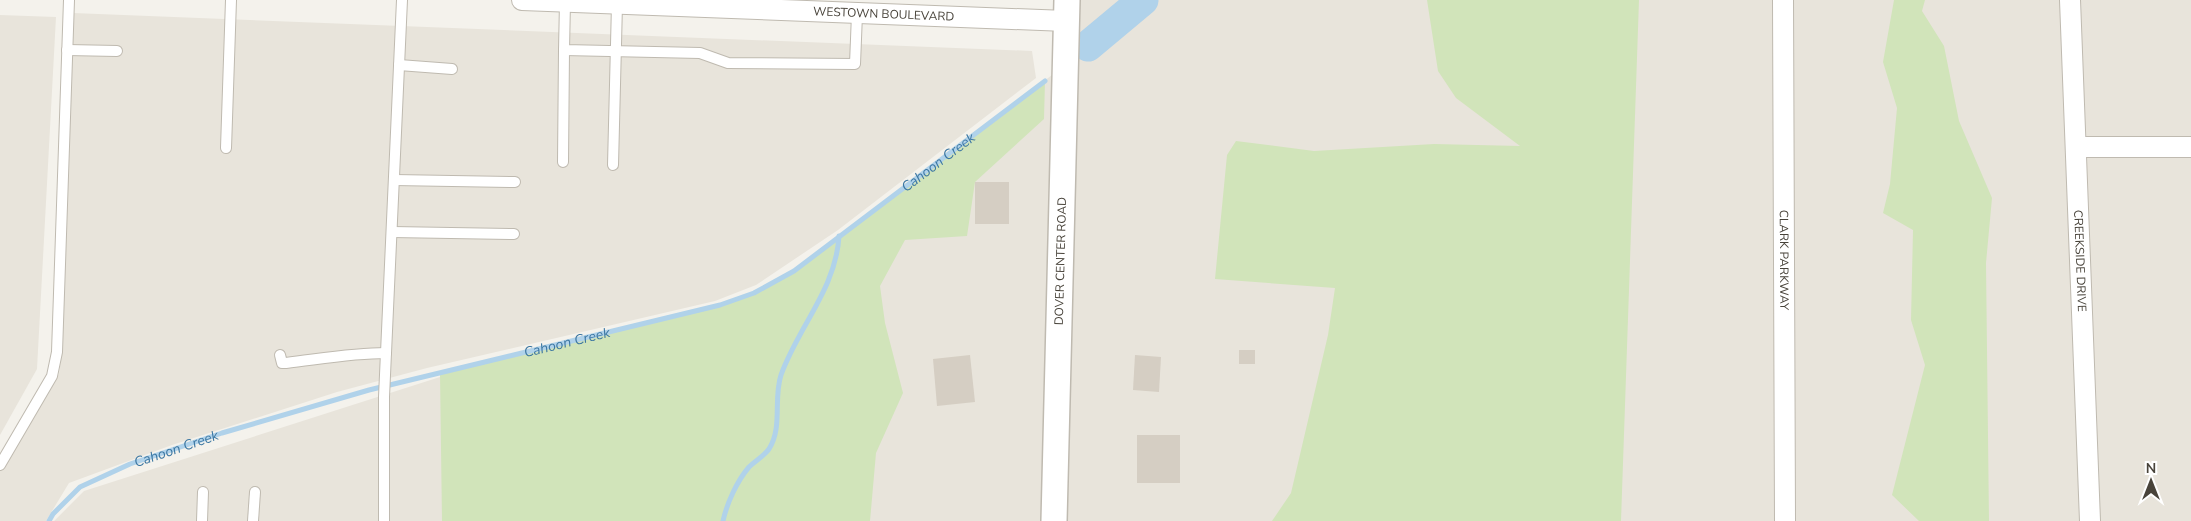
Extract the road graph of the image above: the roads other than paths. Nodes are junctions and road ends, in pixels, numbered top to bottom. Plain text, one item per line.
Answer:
1 (68, 0) edge
2 (231, 0) edge
3 (402, 0) edge
4 (522, 0) edge
5 (1783, 0) edge
6 (2070, 0) edge
7 (565, 2) junction
8 (617, 4) junction
9 (1066, 11) edge
10 (857, 14) junction
11 (67, 50) junction
12 (564, 50) junction
13 (117, 51) dead end
14 (615, 51) junction
15 (399, 65) junction
16 (452, 69) dead end
17 (2076, 147) junction
18 (2191, 147) edge
19 (226, 148) dead end
20 (562, 162) dead end
21 (614, 164) dead end
22 (394, 180) junction
23 (515, 182) dead end
24 (392, 232) junction
25 (514, 234) dead end
26 (386, 352) junction
27 (280, 355) dead end
28 (0, 465) edge
29 (203, 492) dead end
30 (255, 492) dead end
31 (202, 521) edge
32 (253, 521) edge
33 (384, 521) edge
34 (1054, 521) edge
35 (1785, 521) edge
36 (2090, 521) edge

1 - 11 lane
2 - 19 lane
3 - 15 lane
4 - 7 street, WESTOWN BOULEVARD
5 - 35 street, CLARK PARKWAY
6 - 17 street, CREEKSIDE DRIVE
7 - 8 street, WESTOWN BOULEVARD
7 - 12 lane
8 - 10 street, WESTOWN BOULEVARD
8 - 14 lane
9 - 10 street, WESTOWN BOULEVARD
9 - 34 street, DOVER CENTER ROAD
10 - 14 lane
11 - 13 lane
11 - 28 lane
12 - 14 lane
12 - 20 lane
14 - 21 lane
15 - 16 lane
15 - 22 lane
17 - 18 street
17 - 36 street, CREEKSIDE DRIVE
22 - 23 lane
22 - 24 lane
24 - 25 lane
24 - 26 lane
26 - 27 lane
26 - 33 lane
29 - 31 lane
30 - 32 lane

